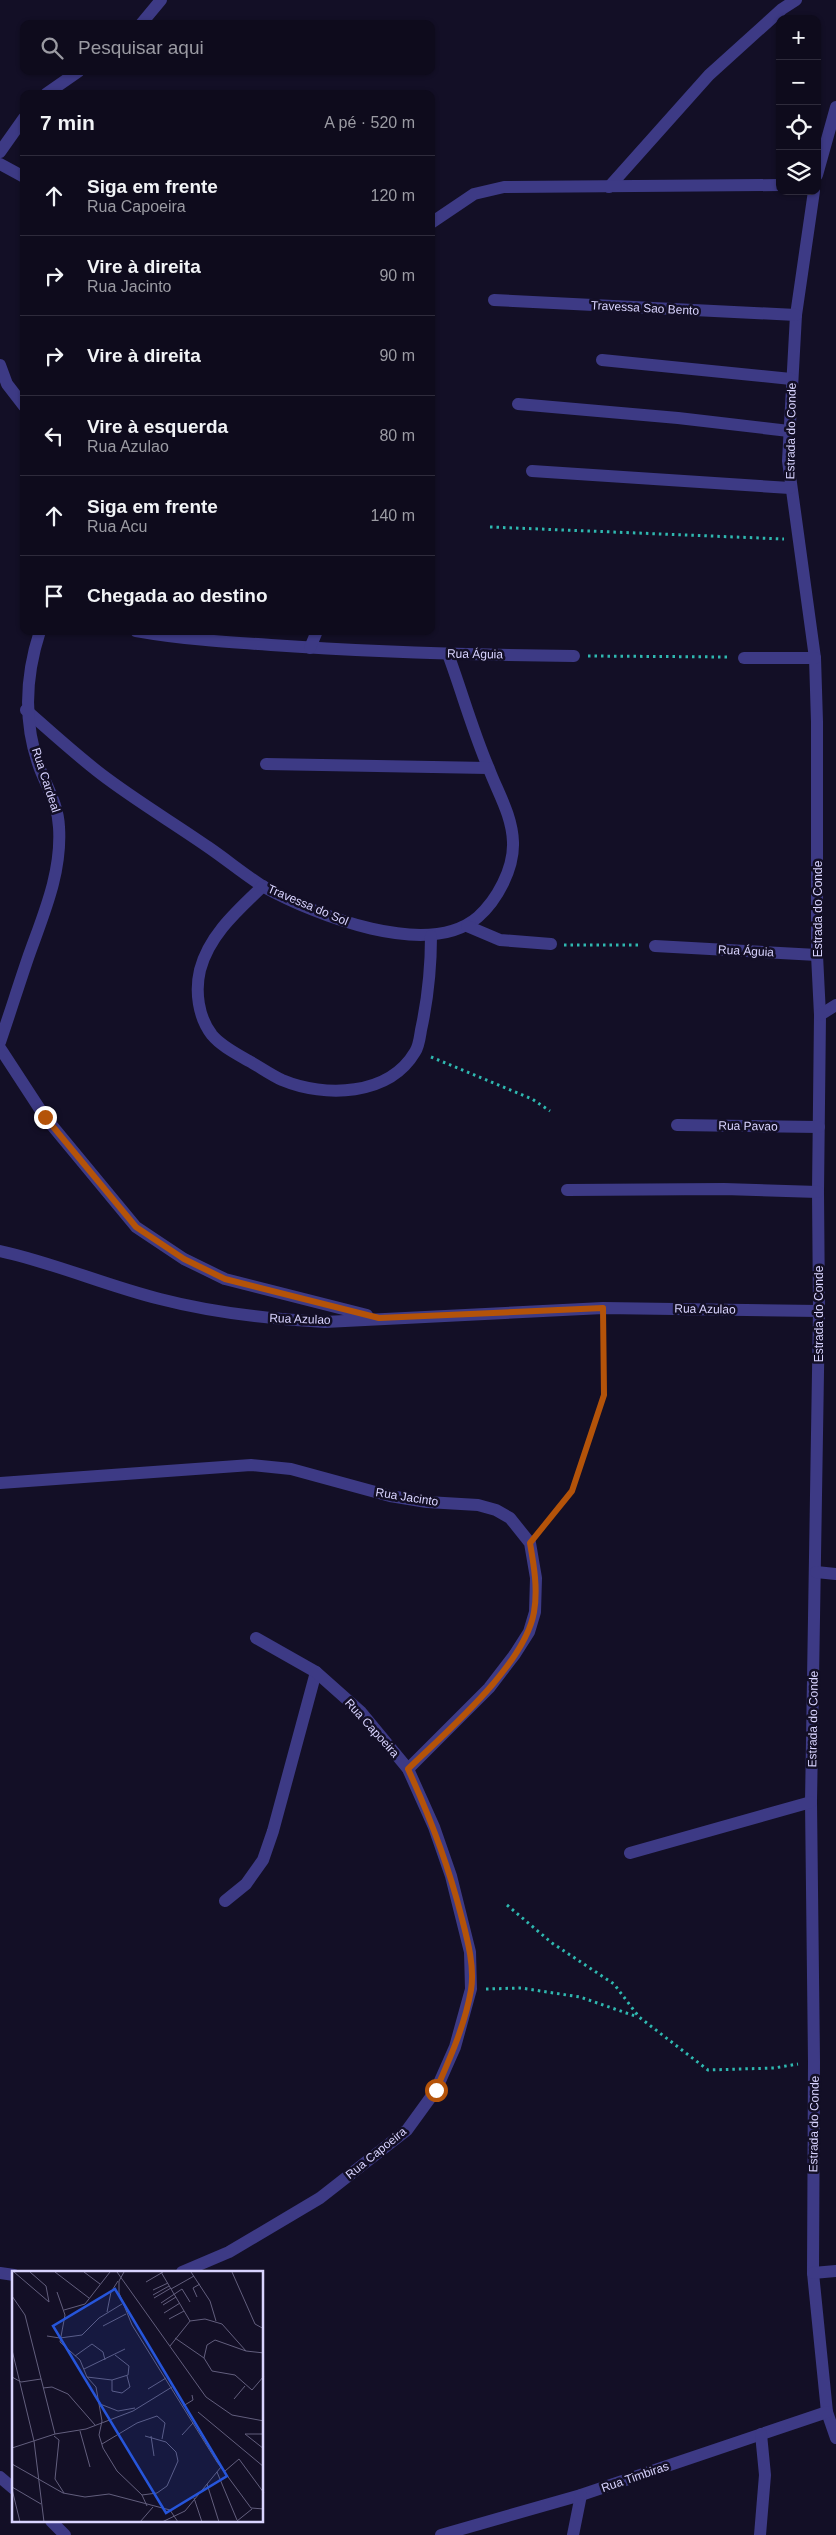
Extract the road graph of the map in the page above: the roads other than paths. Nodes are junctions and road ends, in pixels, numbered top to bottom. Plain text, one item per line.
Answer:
1 (161, 0) edge
2 (796, 0) edge
3 (144, 20) edge
4 (73, 75) edge
5 (52, 90) edge
6 (836, 107) edge
7 (20, 124) edge
8 (0, 152) edge
9 (821, 161) edge
10 (0, 164) edge
11 (20, 175) edge
12 (776, 185) edge
13 (609, 187) junction
14 (813, 195) edge
15 (435, 220) edge
16 (494, 300) dead end
17 (796, 315) junction
18 (602, 360) dead end
19 (0, 365) edge
20 (791, 379) junction
21 (20, 400) edge
22 (518, 404) dead end
23 (789, 431) junction
24 (532, 471) dead end
25 (790, 488) junction
26 (39, 635) edge
27 (165, 635) edge
28 (315, 635) edge
29 (310, 648) junction
30 (448, 654) junction
31 (574, 656) road end
32 (744, 658) road end
33 (814, 658) junction
34 (26, 710) junction
35 (266, 764) dead end
36 (488, 768) junction
37 (263, 886) junction
38 (467, 926) junction
39 (431, 936) junction
40 (551, 944) road end
41 (656, 946) road end
42 (817, 954) junction
43 (836, 1005) edge
44 (820, 1015) junction
45 (0, 1042) edge
46 (0, 1048) edge
47 (677, 1125) dead end
48 (819, 1127) junction
49 (567, 1190) dead end
50 (818, 1192) junction
51 (0, 1251) edge
52 (819, 1311) junction
53 (379, 1318) junction
54 (0, 1483) edge
55 (816, 1572) junction
56 (836, 1574) edge
57 (256, 1638) dead end
58 (316, 1672) junction
59 (408, 1769) junction
60 (811, 1802) junction
61 (630, 1853) dead end
62 (225, 1901) dead end
63 (184, 2271) edge
64 (836, 2271) edge
65 (813, 2273) junction
66 (827, 2412) junction
67 (760, 2434) junction
68 (836, 2438) edge
69 (0, 2477) edge
70 (12, 2487) edge
71 (581, 2495) junction
72 (52, 2522) edge
73 (64, 2535) edge
74 (440, 2535) edge
75 (573, 2535) edge
76 (760, 2535) edge

1 - 3 street
2 - 13 street
4 - 5 street
6 - 9 street
7 - 8 street
10 - 11 street
12 - 13 street
13 - 15 street
14 - 17 street, Estrada do Conde
16 - 17 street, Travessa Sao Bento
17 - 20 street, Estrada do Conde
18 - 20 street
19 - 21 street
20 - 23 street, Estrada do Conde
22 - 23 street
23 - 25 street, Estrada do Conde
24 - 25 street
25 - 33 street, Estrada do Conde
26 - 34 street, Rua Cardeal
27 - 29 street, Rua Águia
28 - 29 street
29 - 30 street, Rua Águia
30 - 31 street, Rua Águia
30 - 36 street, Travessa do Sol
32 - 33 street
33 - 42 street, Estrada do Conde
34 - 37 street, Travessa do Sol
34 - 45 street, Rua Cardeal
35 - 36 street
36 - 38 street, Travessa do Sol
37 - 39 street, Travessa do Sol
37 - 39 street
38 - 39 street, Travessa do Sol
38 - 40 street
41 - 42 street, Rua Águia
42 - 44 street, Estrada do Conde
43 - 44 street
44 - 48 street, Estrada do Conde
46 - 53 street
47 - 48 street, Rua Pavao
48 - 50 street, Estrada do Conde
49 - 50 street
50 - 52 street, Estrada do Conde
51 - 53 street, Rua Azulao
52 - 53 street, Rua Azulao
52 - 55 street, Estrada do Conde
54 - 59 street, Rua Jacinto
55 - 56 street
55 - 60 street, Estrada do Conde
57 - 58 street, Rua Capoeira
58 - 59 street, Rua Capoeira
58 - 62 street
59 - 63 street, Rua Capoeira
60 - 61 street
60 - 65 street, Estrada do Conde
64 - 65 street
65 - 66 street, Estrada do Conde
66 - 67 street, Rua Timbiras
66 - 68 street, Estrada do Conde
67 - 71 street, Rua Timbiras
67 - 76 street
69 - 70 street
71 - 74 street, Rua Timbiras
71 - 75 street
72 - 73 street

